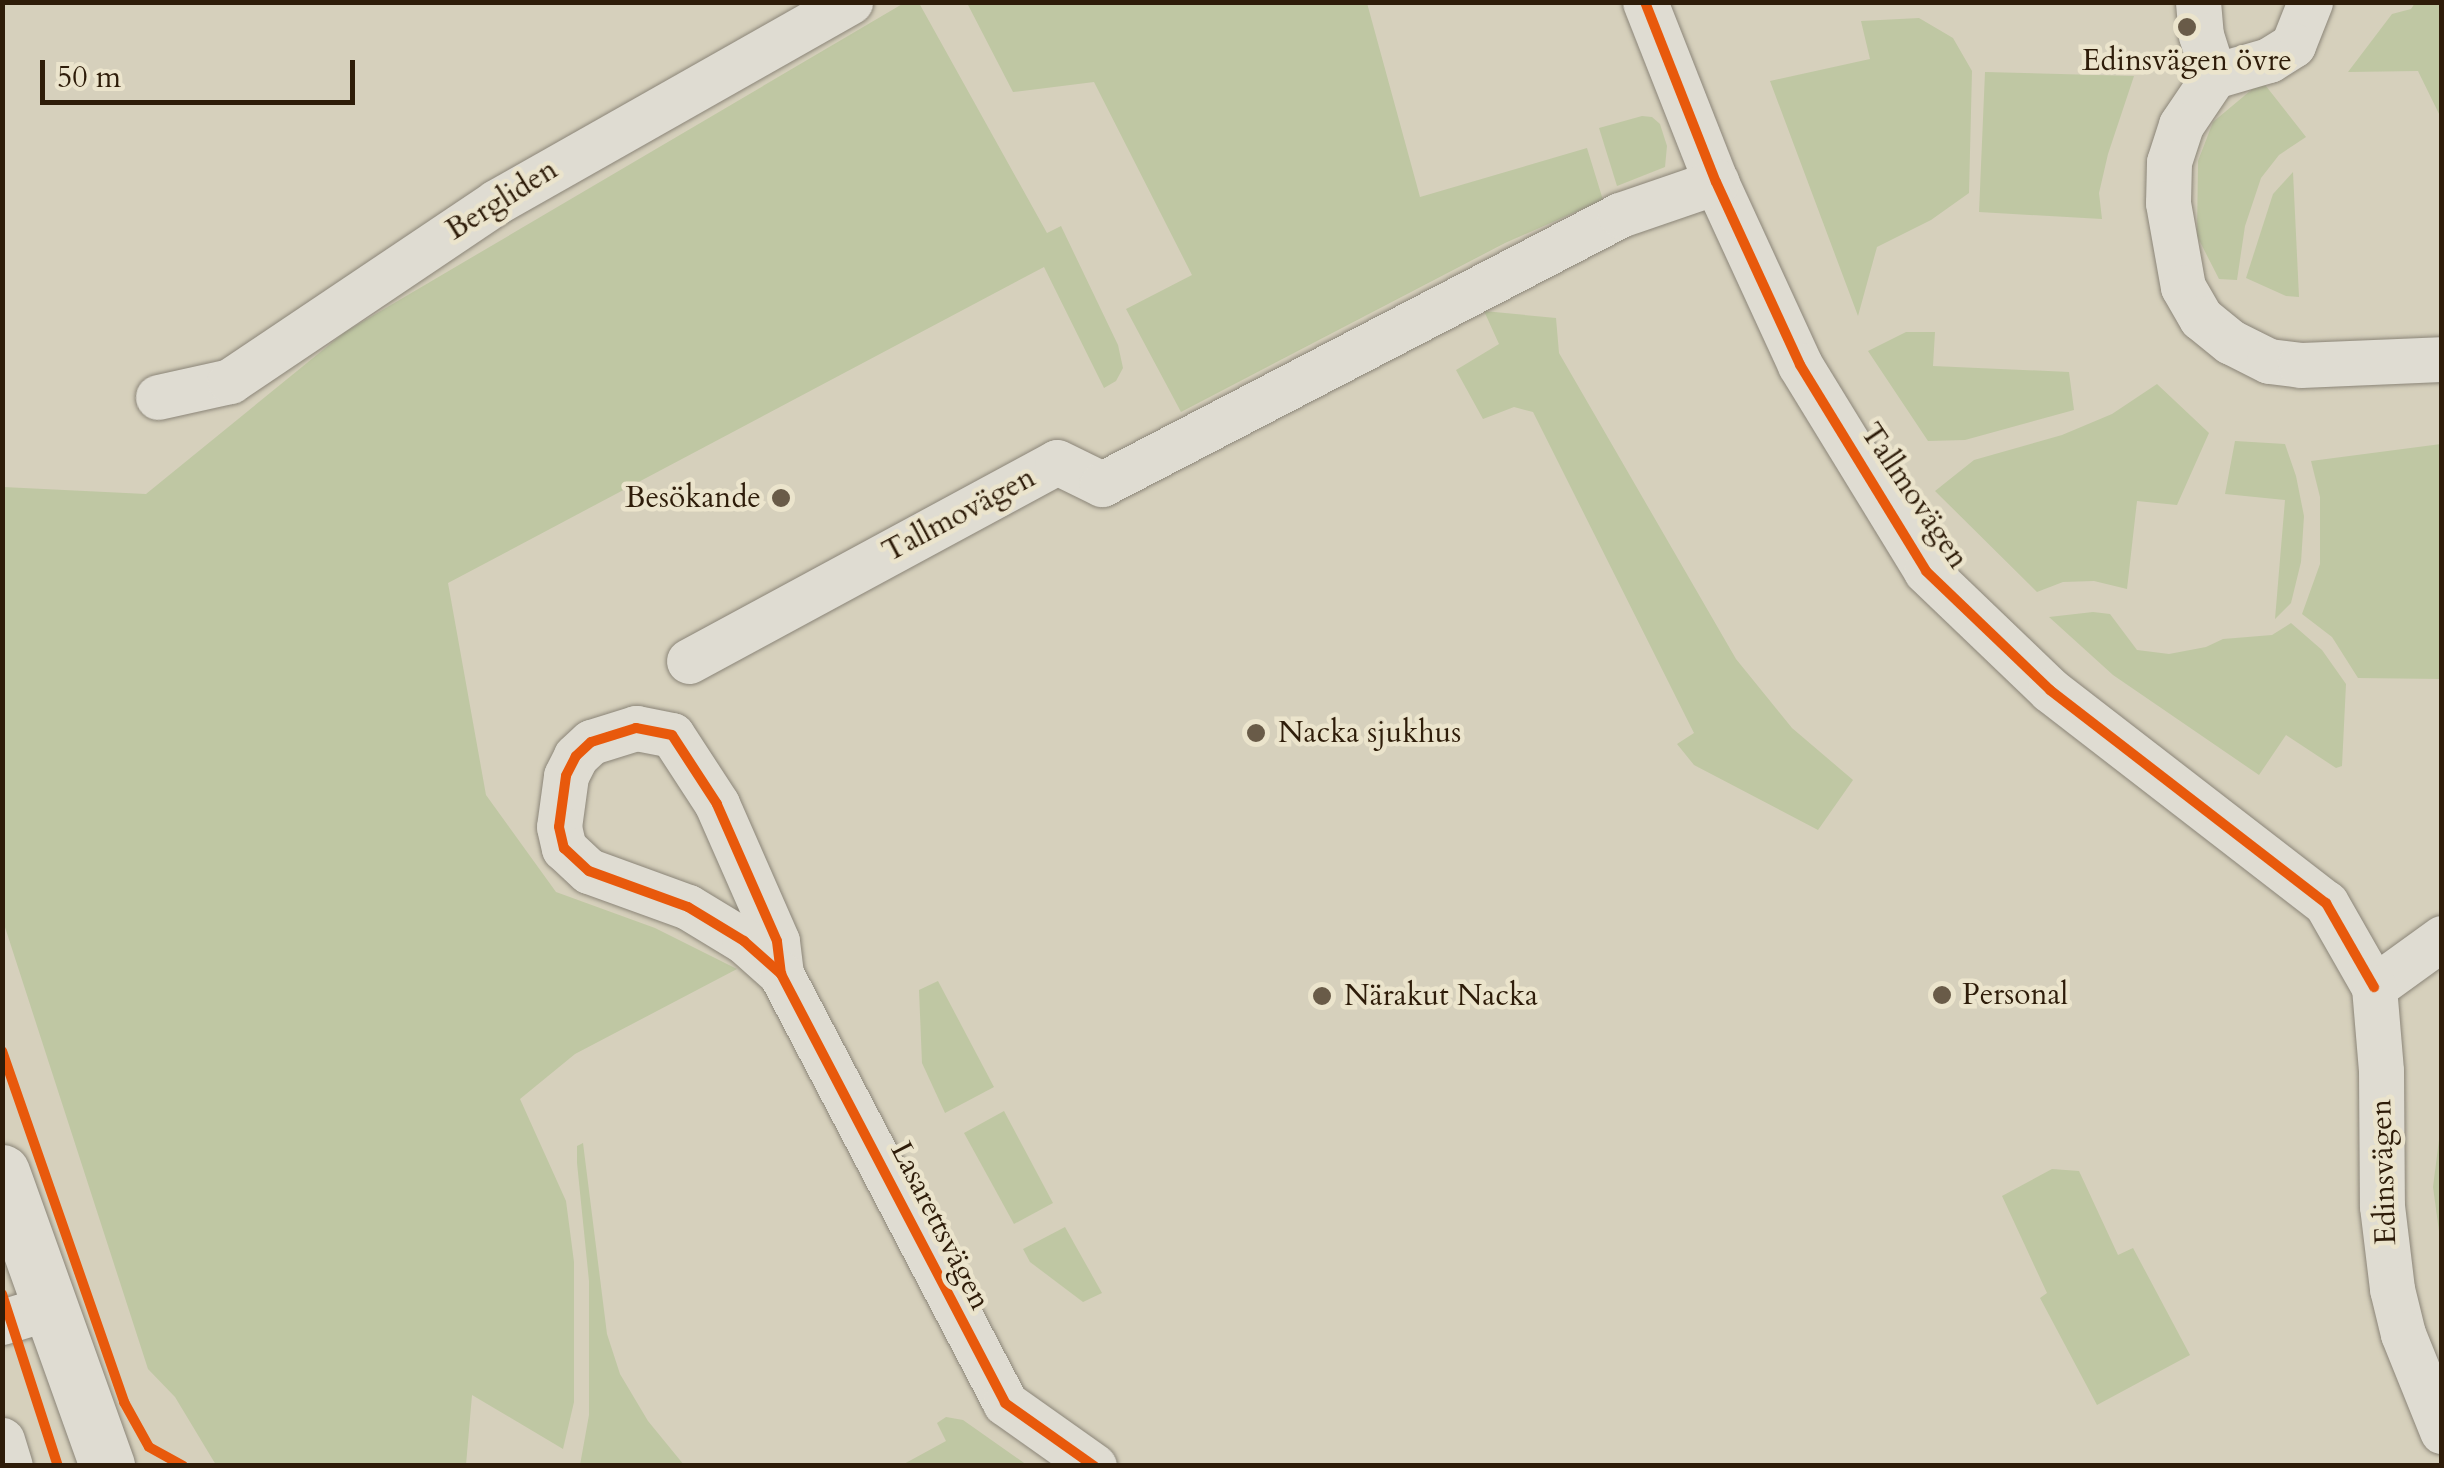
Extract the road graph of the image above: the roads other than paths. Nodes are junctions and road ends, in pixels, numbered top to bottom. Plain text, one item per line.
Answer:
1 (850, 2) edge
2 (1645, 2) edge
3 (2198, 2) edge
4 (2310, 2) edge
5 (2214, 76) junction
6 (1716, 182) junction
7 (2442, 359) edge
8 (158, 397) dead end
9 (689, 661) dead end
10 (2442, 938) edge
11 (782, 974) junction
12 (2374, 987) junction
13 (2, 1172) edge
14 (25, 1315) edge
15 (2442, 1432) edge
16 (2, 1440) edge
17 (104, 1460) edge
18 (10, 1466) edge
19 (1094, 1466) edge

1 - 8 street, Bergliden
2 - 6 street, Tallmovägen
3 - 5 street
4 - 5 street
5 - 7 street
6 - 9 street, Tallmovägen
6 - 12 street, Tallmovägen
10 - 12 street
11 - 11 street, Lasarettsvägen
11 - 19 street, Lasarettsvägen
12 - 15 street, Edinsvägen
13 - 14 main road
14 - 17 main road
16 - 18 street

